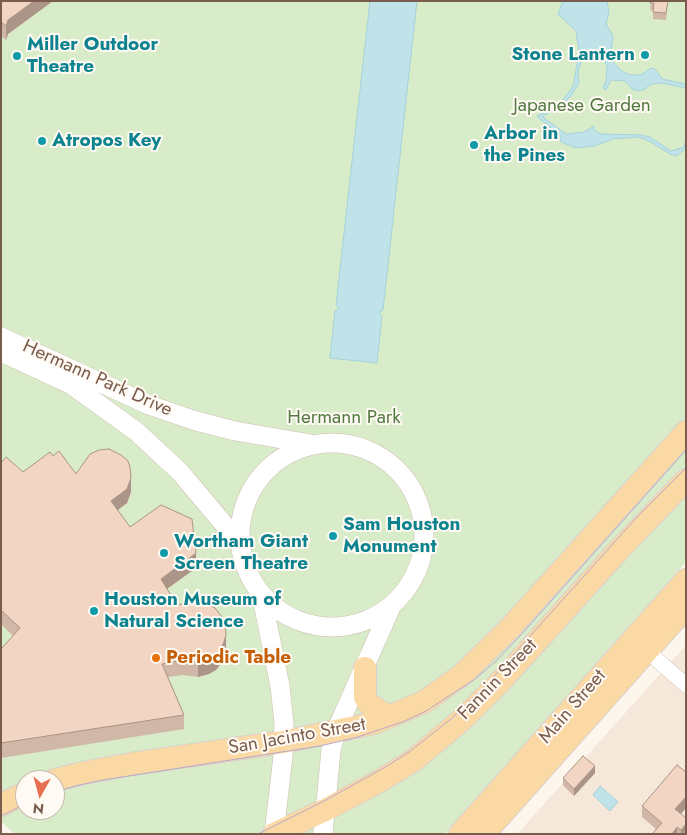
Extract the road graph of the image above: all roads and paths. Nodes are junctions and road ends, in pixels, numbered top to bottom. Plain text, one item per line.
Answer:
1 (1, 337) edge
2 (1, 352) edge
3 (686, 432) edge
4 (311, 444) junction
5 (686, 480) edge
6 (238, 541) junction
7 (686, 580) edge
8 (262, 598) junction
9 (391, 607) junction
10 (686, 607) edge
11 (510, 628) joint
12 (640, 644) junction
13 (365, 668) junction
14 (686, 685) edge
15 (392, 716) junction
16 (336, 731) junction
17 (284, 742) junction
18 (65, 778) edge
19 (15, 798) edge
20 (1, 805) edge
21 (325, 810) junction
22 (274, 834) edge
23 (323, 834) edge
24 (460, 834) edge
25 (484, 834) edge

1 - 4 street, Hermann Park Drive
2 - 6 street, Hermann Park Drive
3 - 11 main road, Fannin Street
4 - 6 street
4 - 9 street
5 - 21 main road, Fannin Street
6 - 8 street
7 - 12 main road, Main Street
8 - 9 street
8 - 17 street
9 - 13 street
10 - 12 main road, Main Street
11 - 15 main road, San Jacinto Street
12 - 14 street
12 - 24 main road, Main Street
12 - 25 main road, Main Street
13 - 15 main road
13 - 16 street
15 - 16 main road, San Jacinto Street
16 - 17 main road, San Jacinto Street
16 - 21 street
17 - 18 main road, San Jacinto Street
17 - 22 street
19 - 20 main road
21 - 22 main road, Fannin Street
21 - 23 street

